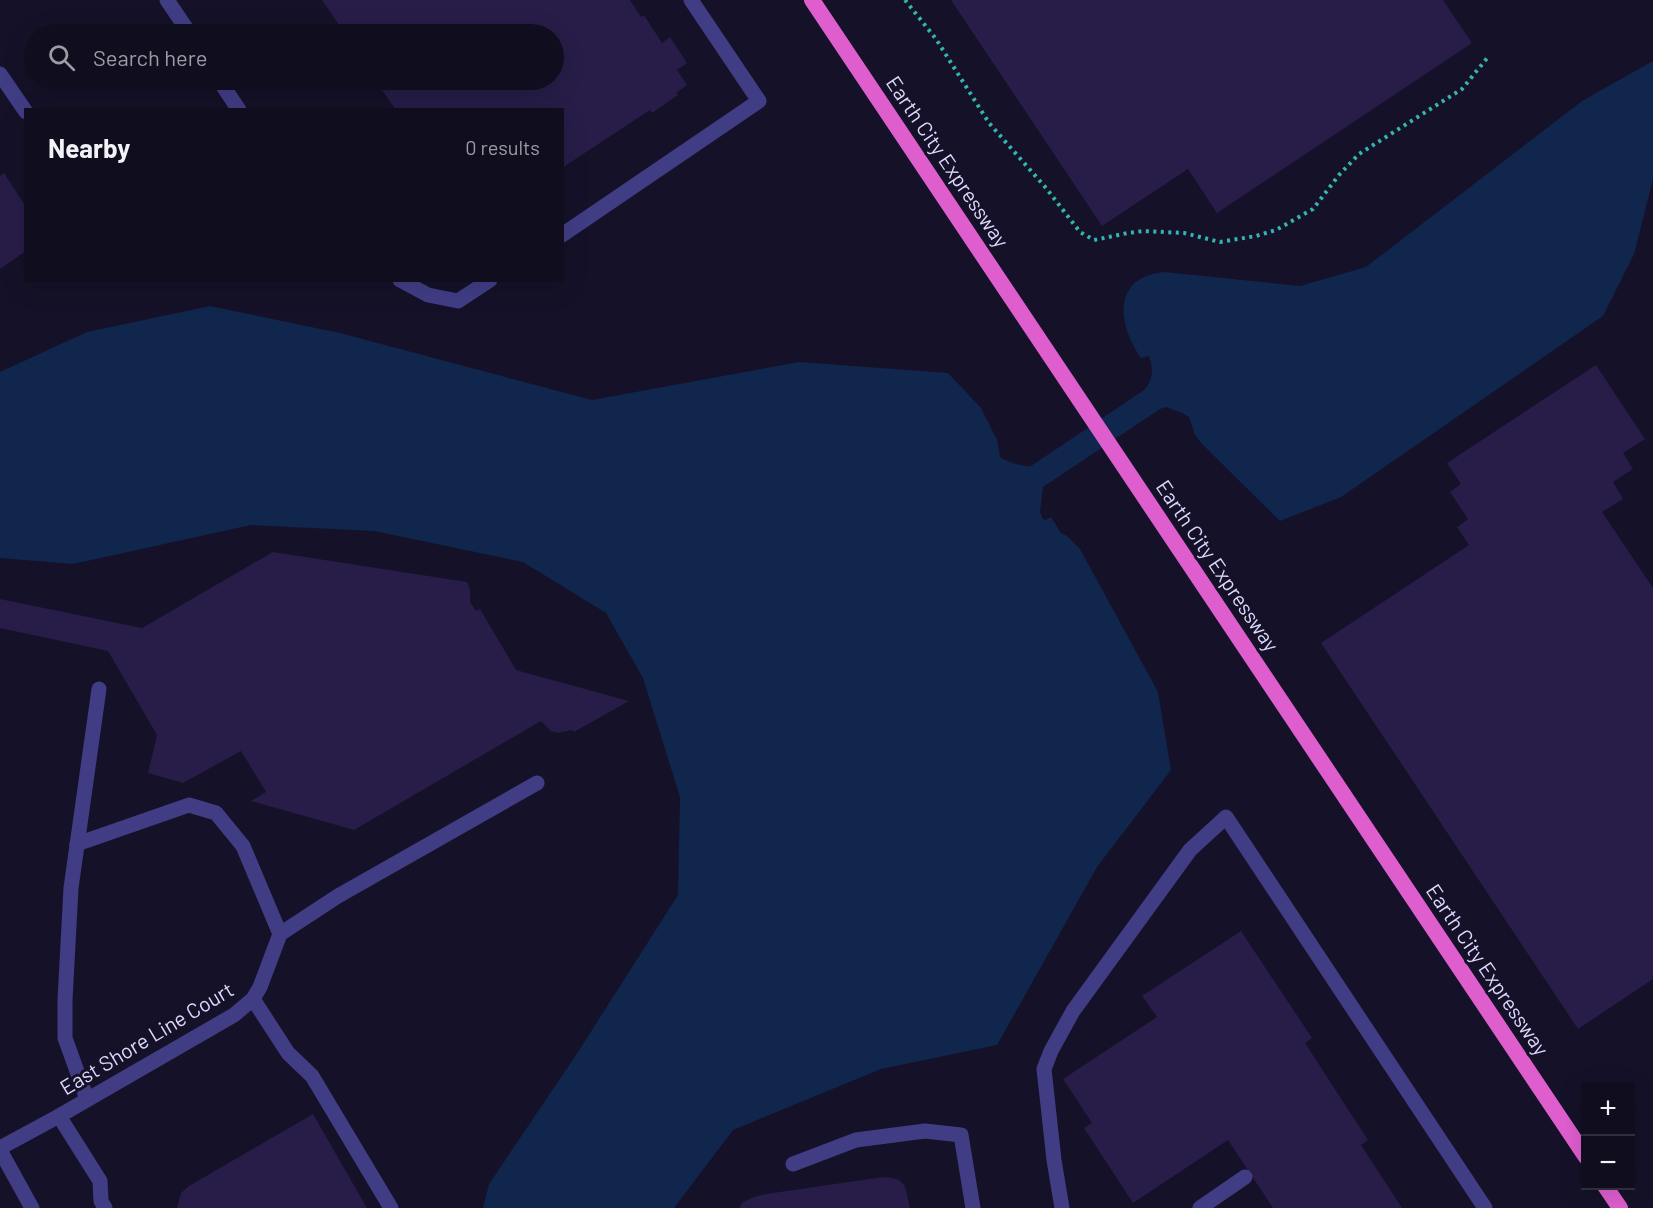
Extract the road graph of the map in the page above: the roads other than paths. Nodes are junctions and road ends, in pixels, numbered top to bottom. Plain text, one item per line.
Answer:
1 (167, 0) edge
2 (691, 0) edge
3 (812, 0) edge
4 (183, 24) edge
5 (0, 74) edge
6 (226, 90) edge
7 (238, 108) edge
8 (24, 109) edge
9 (564, 234) edge
10 (403, 282) edge
11 (487, 282) edge
12 (99, 689) dead end
13 (537, 783) dead end
14 (77, 844) junction
15 (279, 934) junction
16 (253, 999) junction
17 (87, 1099) junction
18 (59, 1116) junction
19 (0, 1149) edge
20 (1581, 1150) edge
21 (793, 1164) dead end
22 (1245, 1178) dead end
23 (1608, 1190) edge
24 (32, 1208) edge
25 (105, 1208) edge
26 (391, 1208) edge
27 (973, 1208) edge
28 (1062, 1208) edge
29 (1200, 1208) edge
30 (1485, 1208) edge
31 (1620, 1208) edge

1 - 4 street
2 - 9 street
3 - 20 highway, Earth City Expressway
5 - 8 street
6 - 7 street
10 - 11 street
12 - 14 street
13 - 15 street
14 - 15 street
14 - 17 street
15 - 16 street, East Shore Line Court
16 - 17 street, East Shore Line Court
16 - 26 street
17 - 18 street, East Shore Line Court
18 - 19 street, East Shore Line Court
18 - 25 street
19 - 24 street
21 - 27 street
22 - 29 street
23 - 31 highway
28 - 30 street

